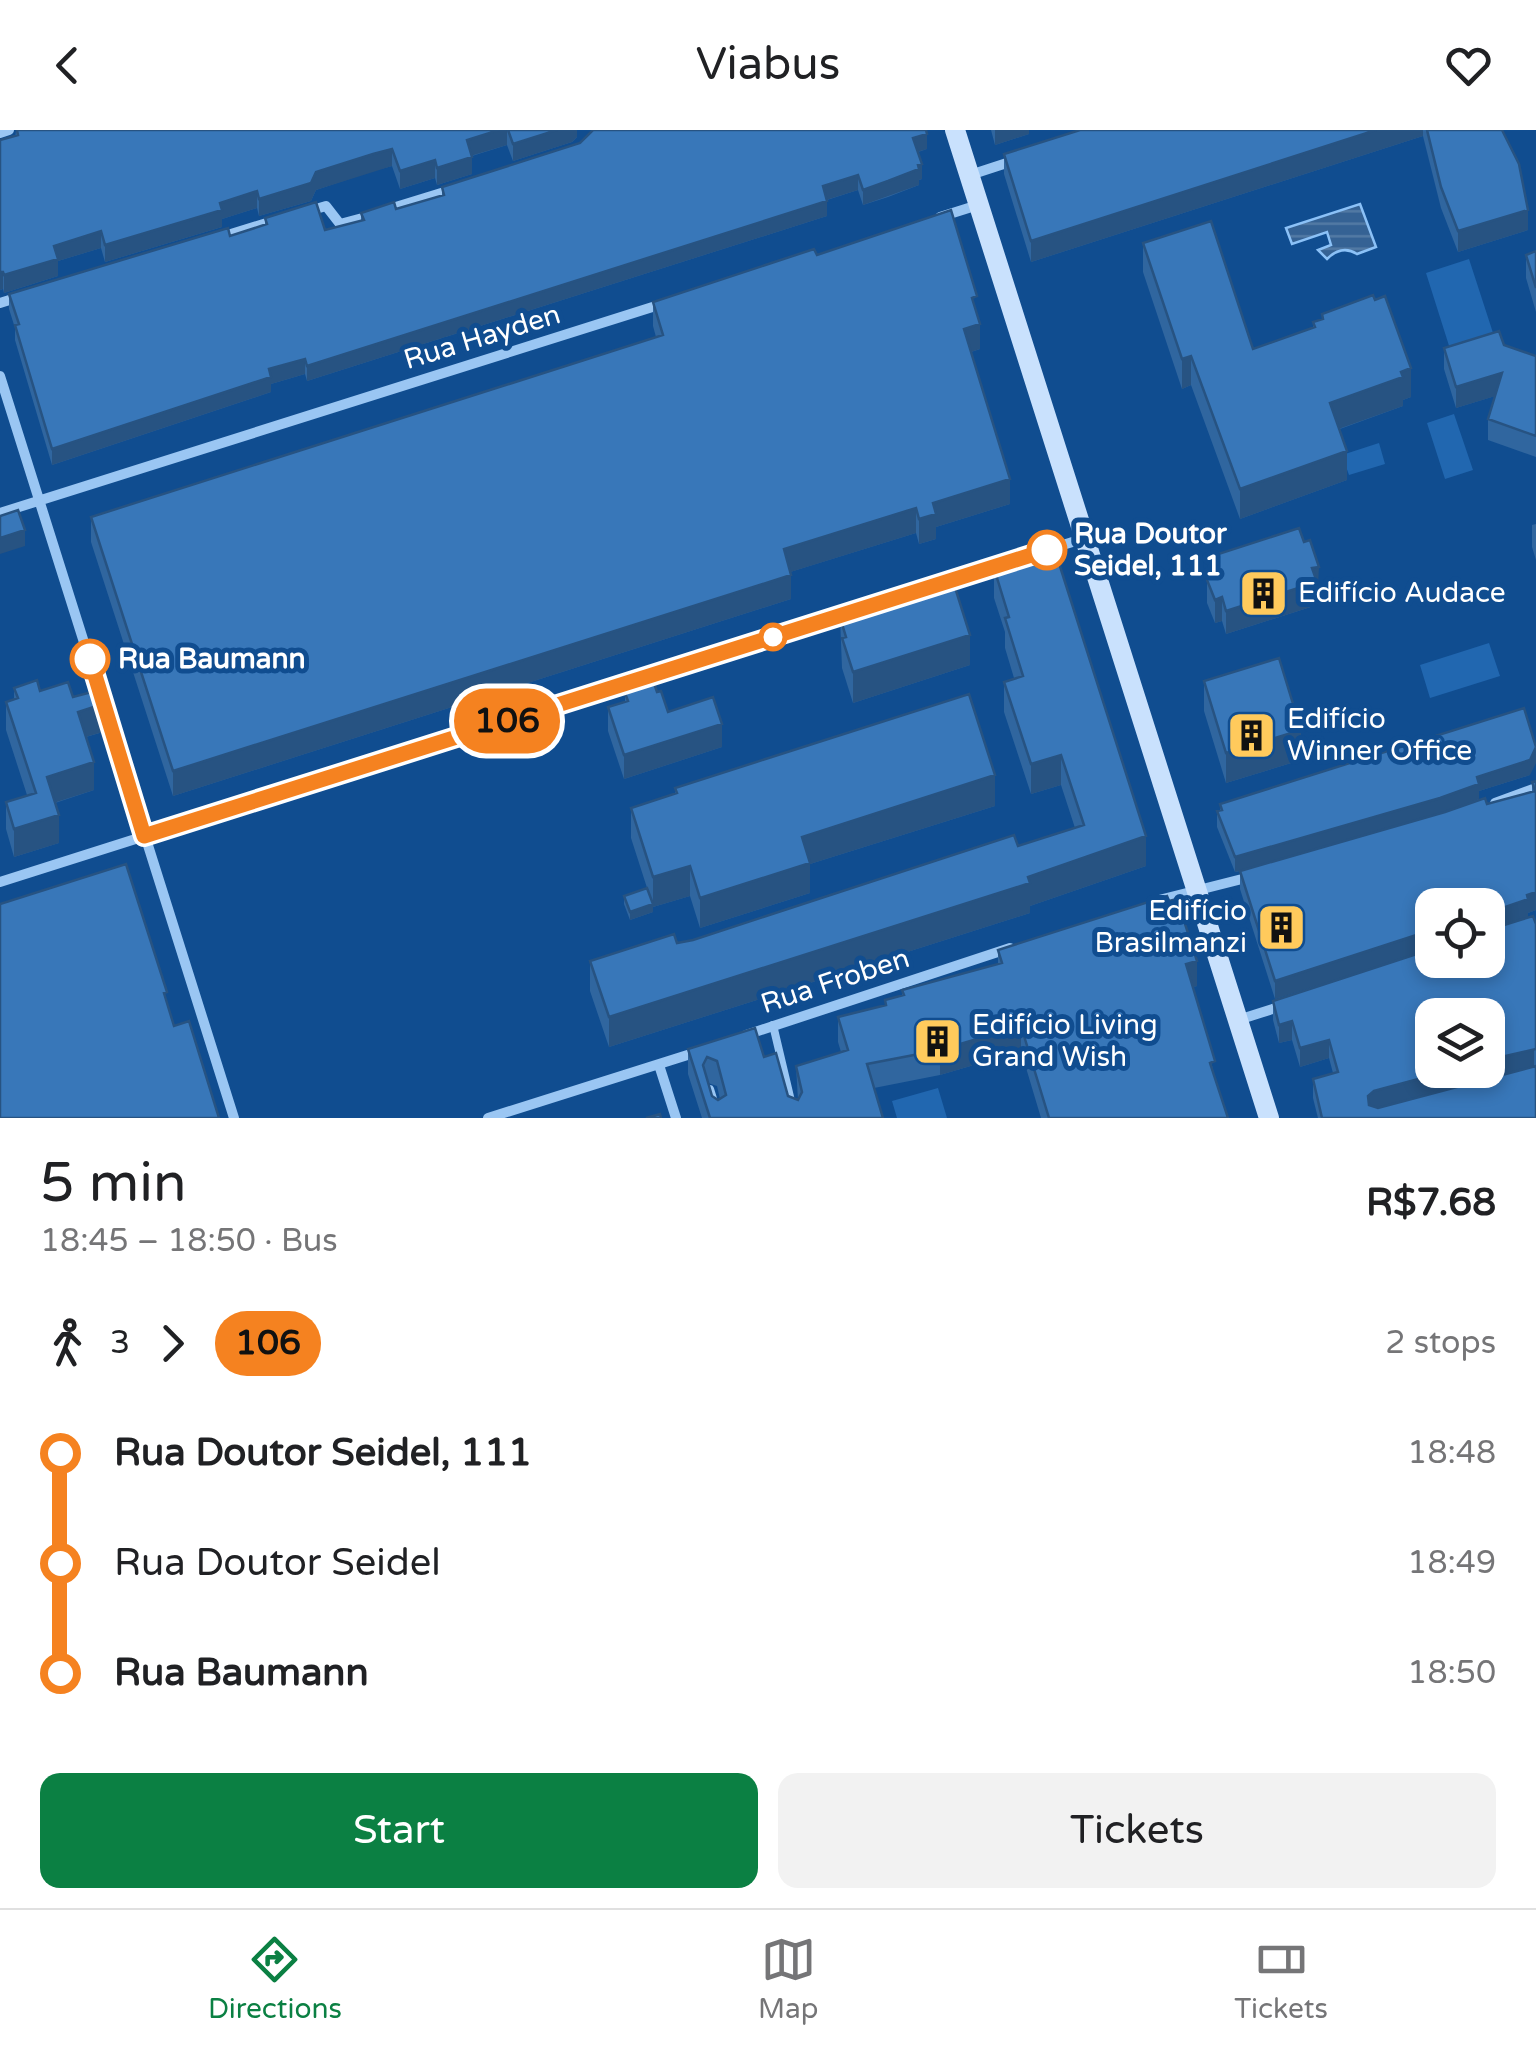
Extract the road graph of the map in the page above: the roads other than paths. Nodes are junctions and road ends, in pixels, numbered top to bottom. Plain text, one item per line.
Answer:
1 (9, 130) edge
2 (955, 130) edge
3 (0, 133) edge
4 (1028, 156) edge
5 (970, 175) junction
6 (470, 184) edge
7 (978, 205) junction
8 (305, 212) edge
9 (286, 218) edge
10 (923, 222) edge
11 (210, 240) edge
12 (38, 292) edge
13 (681, 298) edge
14 (0, 303) edge
15 (0, 376) edge
16 (40, 500) junction
17 (0, 513) edge
18 (1085, 538) junction
19 (1536, 788) edge
20 (1480, 808) edge
21 (144, 836) junction
22 (1254, 876) edge
23 (0, 882) edge
24 (1198, 892) junction
25 (1145, 904) edge
26 (1014, 946) edge
27 (1302, 1000) edge
28 (1238, 1020) junction
29 (773, 1025) junction
30 (740, 1037) edge
31 (708, 1048) edge
32 (659, 1065) junction
33 (710, 1089) edge
34 (234, 1118) edge
35 (488, 1118) edge
36 (676, 1118) edge
37 (719, 1118) edge
38 (795, 1118) edge
39 (1269, 1118) edge

1 - 3 street
2 - 5 main road
4 - 5 street
5 - 7 main road
6 - 8 street
7 - 10 street
7 - 18 main road
9 - 11 street
12 - 14 street
13 - 16 street, Rua Hayden
15 - 16 street
16 - 17 street, Rua Hayden
16 - 21 street
18 - 21 street
18 - 24 main road
19 - 20 street
21 - 23 street
21 - 34 street
22 - 24 street
24 - 25 street
24 - 28 main road
26 - 29 street, Rua Froben
27 - 28 street
28 - 39 main road
29 - 30 street, Rua Froben
29 - 38 lane
31 - 32 street
32 - 35 street
32 - 36 street
33 - 37 lane

